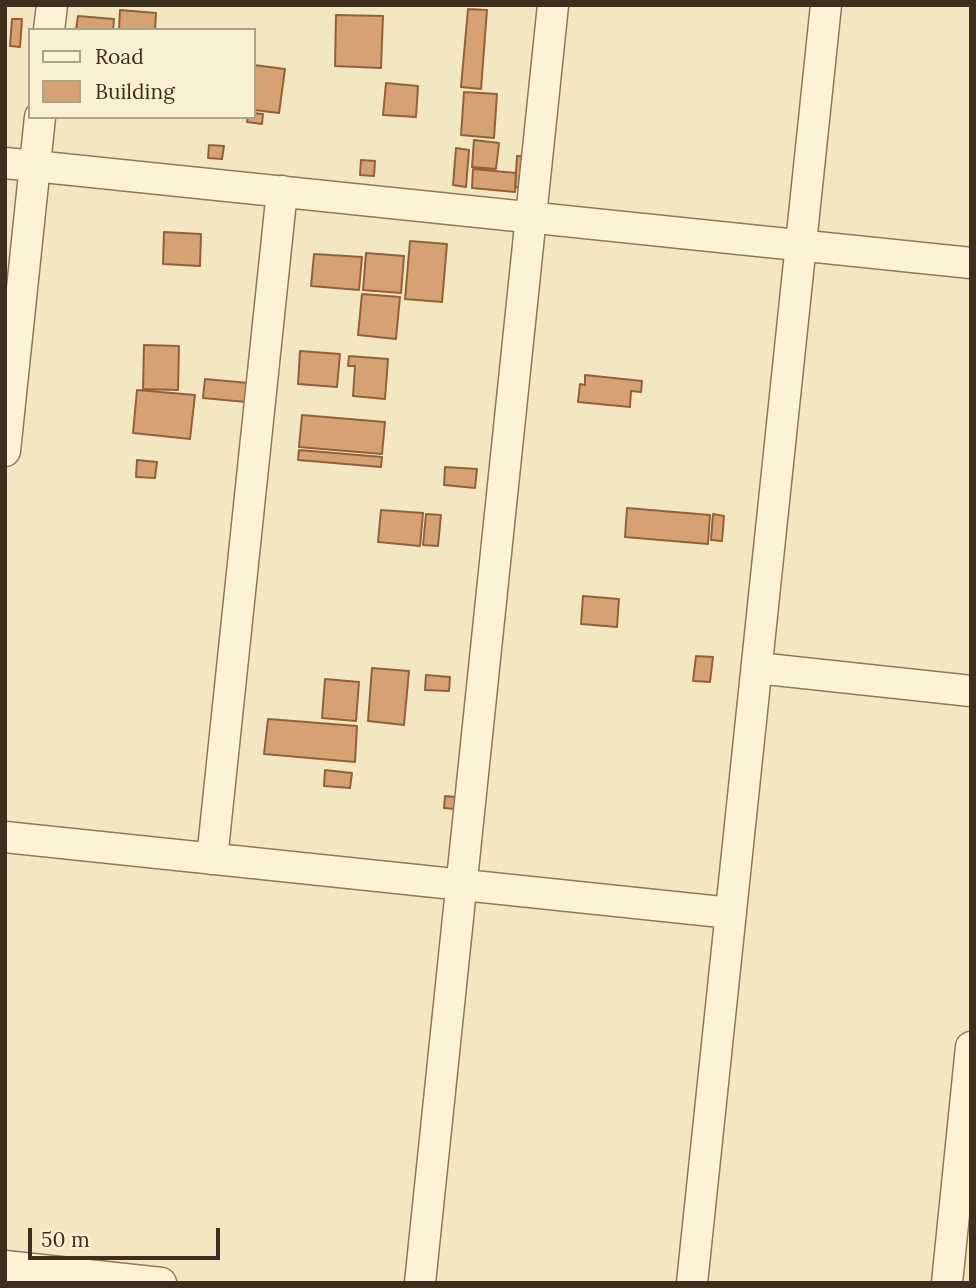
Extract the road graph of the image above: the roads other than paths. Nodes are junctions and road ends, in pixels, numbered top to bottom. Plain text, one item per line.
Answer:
1 (52, 5) edge
2 (553, 5) edge
3 (826, 5) edge
4 (49, 28) edge
5 (40, 119) edge
6 (5, 163) edge
7 (35, 166) junction
8 (282, 191) junction
9 (531, 218) junction
10 (801, 245) junction
11 (971, 263) edge
12 (5, 451) edge
13 (757, 668) junction
14 (971, 691) edge
15 (5, 837) edge
16 (212, 859) junction
17 (461, 885) junction
18 (731, 913) junction
19 (971, 1047) edge
20 (5, 1266) edge
21 (161, 1283) edge
22 (420, 1283) edge
23 (692, 1283) edge
24 (947, 1283) edge

1 - 4 street
2 - 9 street
3 - 10 street
5 - 7 street
6 - 7 street
7 - 8 street
7 - 12 street
8 - 9 street
8 - 16 street
9 - 10 street
9 - 17 street
10 - 11 street
10 - 13 street
13 - 14 street
13 - 18 street
15 - 16 street
16 - 17 street
17 - 18 street
17 - 22 street
18 - 23 street
19 - 24 street
20 - 21 street

